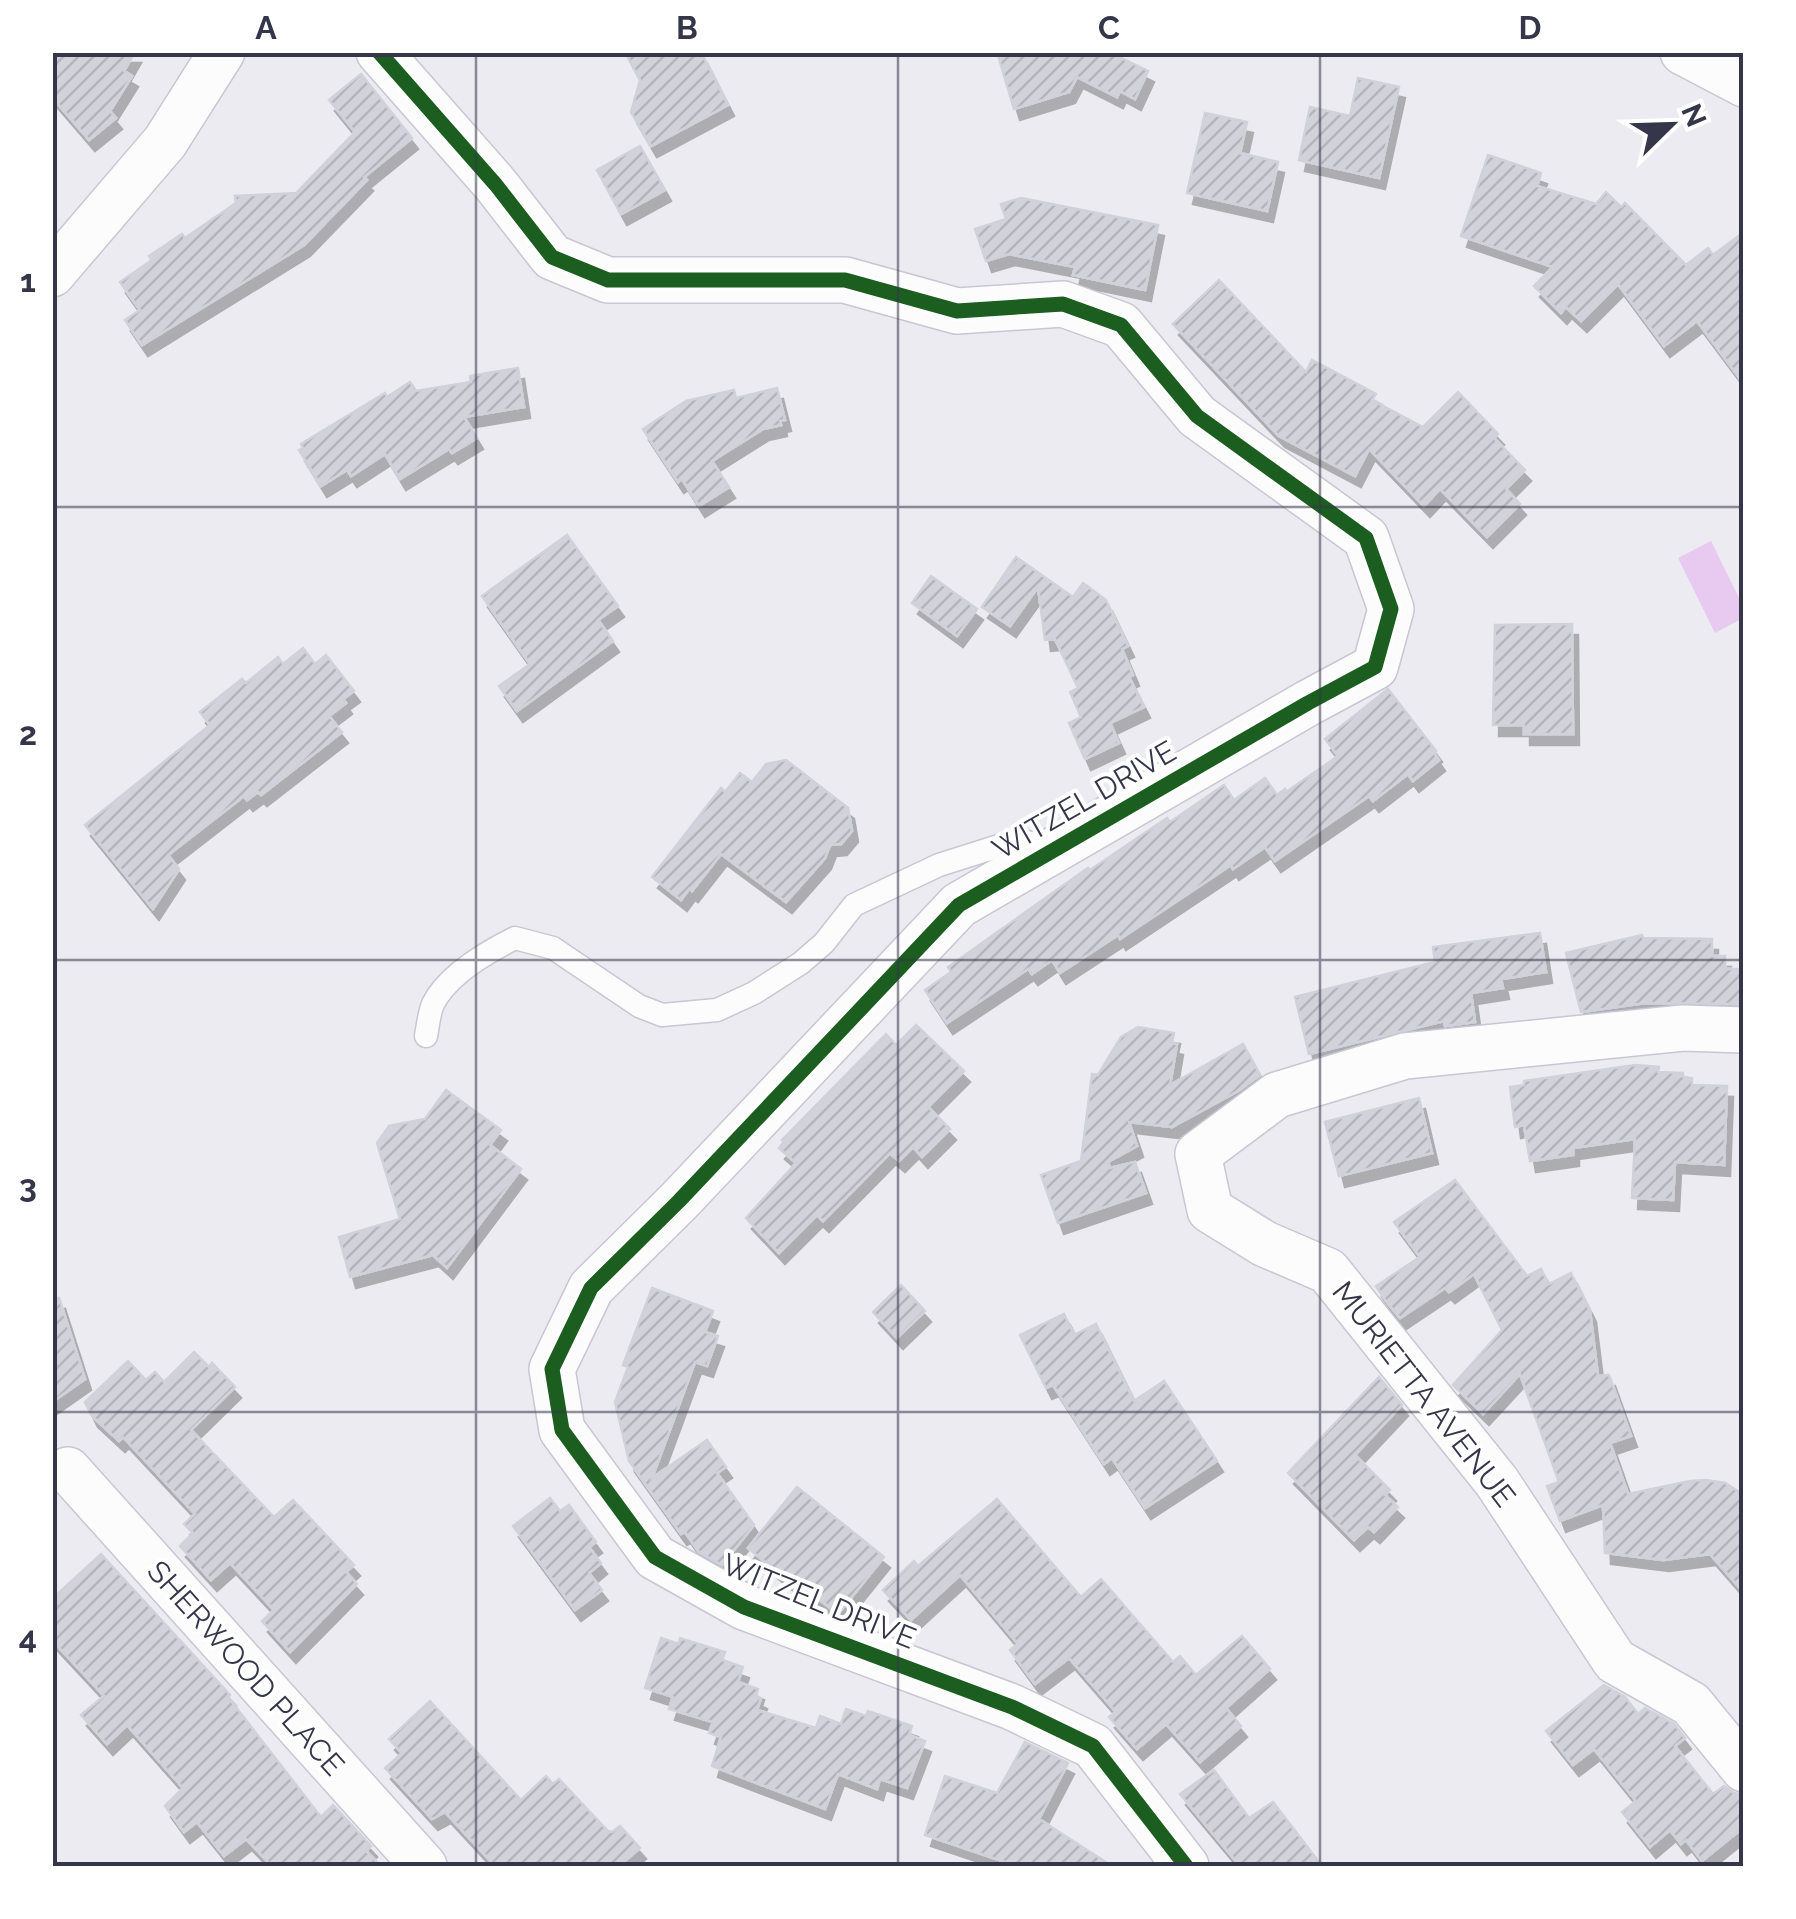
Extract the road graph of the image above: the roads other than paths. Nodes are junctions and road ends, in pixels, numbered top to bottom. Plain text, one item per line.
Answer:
1 (222, 52) edge
2 (379, 52) edge
3 (1683, 52) edge
4 (1744, 84) edge
5 (52, 274) edge
6 (1055, 849) junction
7 (1744, 1030) edge
8 (426, 1036) dead end
9 (68, 1470) dead end
10 (1744, 1769) edge
11 (424, 1866) edge
12 (1186, 1866) edge

1 - 5 street
2 - 6 street, WITZEL DRIVE
3 - 4 street
6 - 8 lane
6 - 12 street, WITZEL DRIVE
7 - 10 street, MURIETTA AVENUE
9 - 11 street, SHERWOOD PLACE

